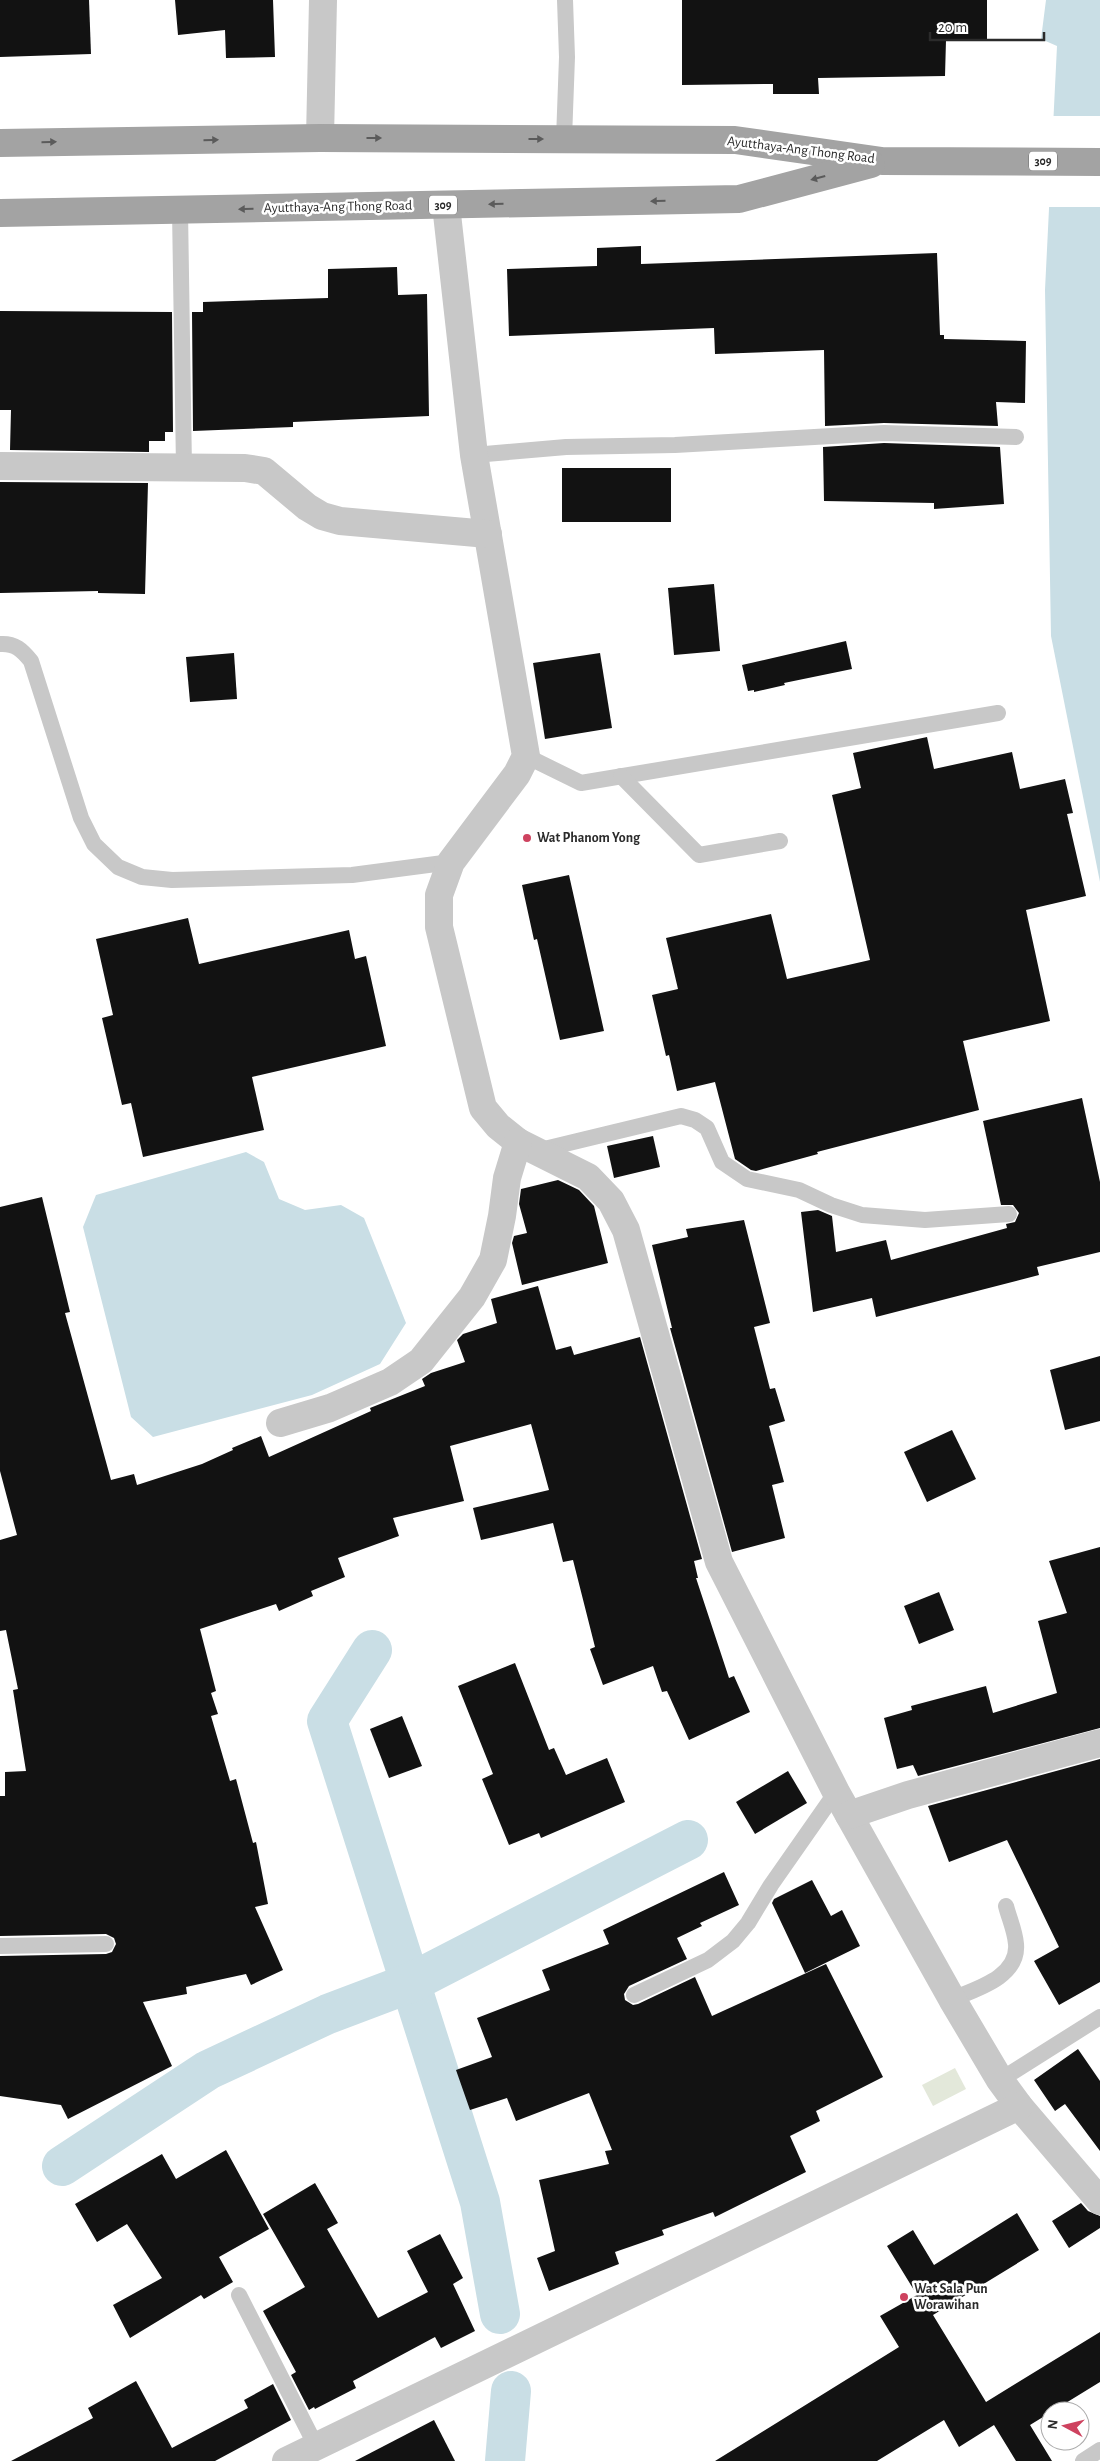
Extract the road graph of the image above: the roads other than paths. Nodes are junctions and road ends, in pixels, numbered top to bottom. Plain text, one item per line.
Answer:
1 (323, 0) edge
2 (565, 0) edge
3 (320, 138) junction
4 (564, 139) junction
5 (0, 143) edge
6 (882, 161) junction
7 (1100, 162) edge
8 (446, 205) junction
9 (180, 210) junction
10 (0, 213) edge
11 (1016, 437) dead end
12 (474, 455) junction
13 (0, 466) edge
14 (184, 468) junction
15 (488, 534) junction
16 (0, 644) edge
17 (998, 713) dead end
18 (526, 756) junction
19 (621, 776) junction
20 (780, 841) dead end
21 (451, 862) junction
22 (527, 1146) junction
23 (1009, 1214) dead end
24 (280, 1423) dead end
25 (1100, 1744) edge
26 (843, 1804) junction
27 (1006, 1906) dead end
28 (106, 1944) dead end
29 (0, 1946) edge
30 (634, 1996) dead end
31 (952, 2000) junction
32 (1100, 2017) edge
33 (1000, 2080) junction
34 (1019, 2106) junction
35 (1100, 2202) edge
36 (239, 2295) dead end
37 (316, 2446) junction
38 (1100, 2450) edge
39 (286, 2461) edge
40 (1083, 2461) edge

1 - 3 street
2 - 4 lane
3 -> 4 main road, Ayutthaya-Ang Thong Road / 309
5 -> 3 main road, Ayutthaya-Ang Thong Road / 309
4 - 6 main road, Ayutthaya-Ang Thong Road / 309
6 - 7 main road, Ayutthaya-Ang Thong Road / 309
6 -> 8 main road, Ayutthaya-Ang Thong Road / 309
8 -> 9 main road, Ayutthaya-Ang Thong Road / 309
8 - 12 street
9 - 10 main road, Ayutthaya-Ang Thong Road / 309
9 - 14 lane
11 - 12 lane
12 - 15 street
13 - 14 street
14 - 15 street
15 - 18 street
16 - 21 lane
17 - 19 lane
18 - 19 lane
18 - 21 street
19 - 20 lane
21 - 22 street
22 - 23 lane
22 - 24 street
22 - 26 street
25 - 26 street
26 - 30 lane
26 - 31 street
27 - 31 lane
28 - 29 lane
31 - 33 street
32 - 33 lane
33 - 34 street
34 - 35 street
34 - 37 street
36 - 37 lane
37 - 39 street
38 - 40 lane

